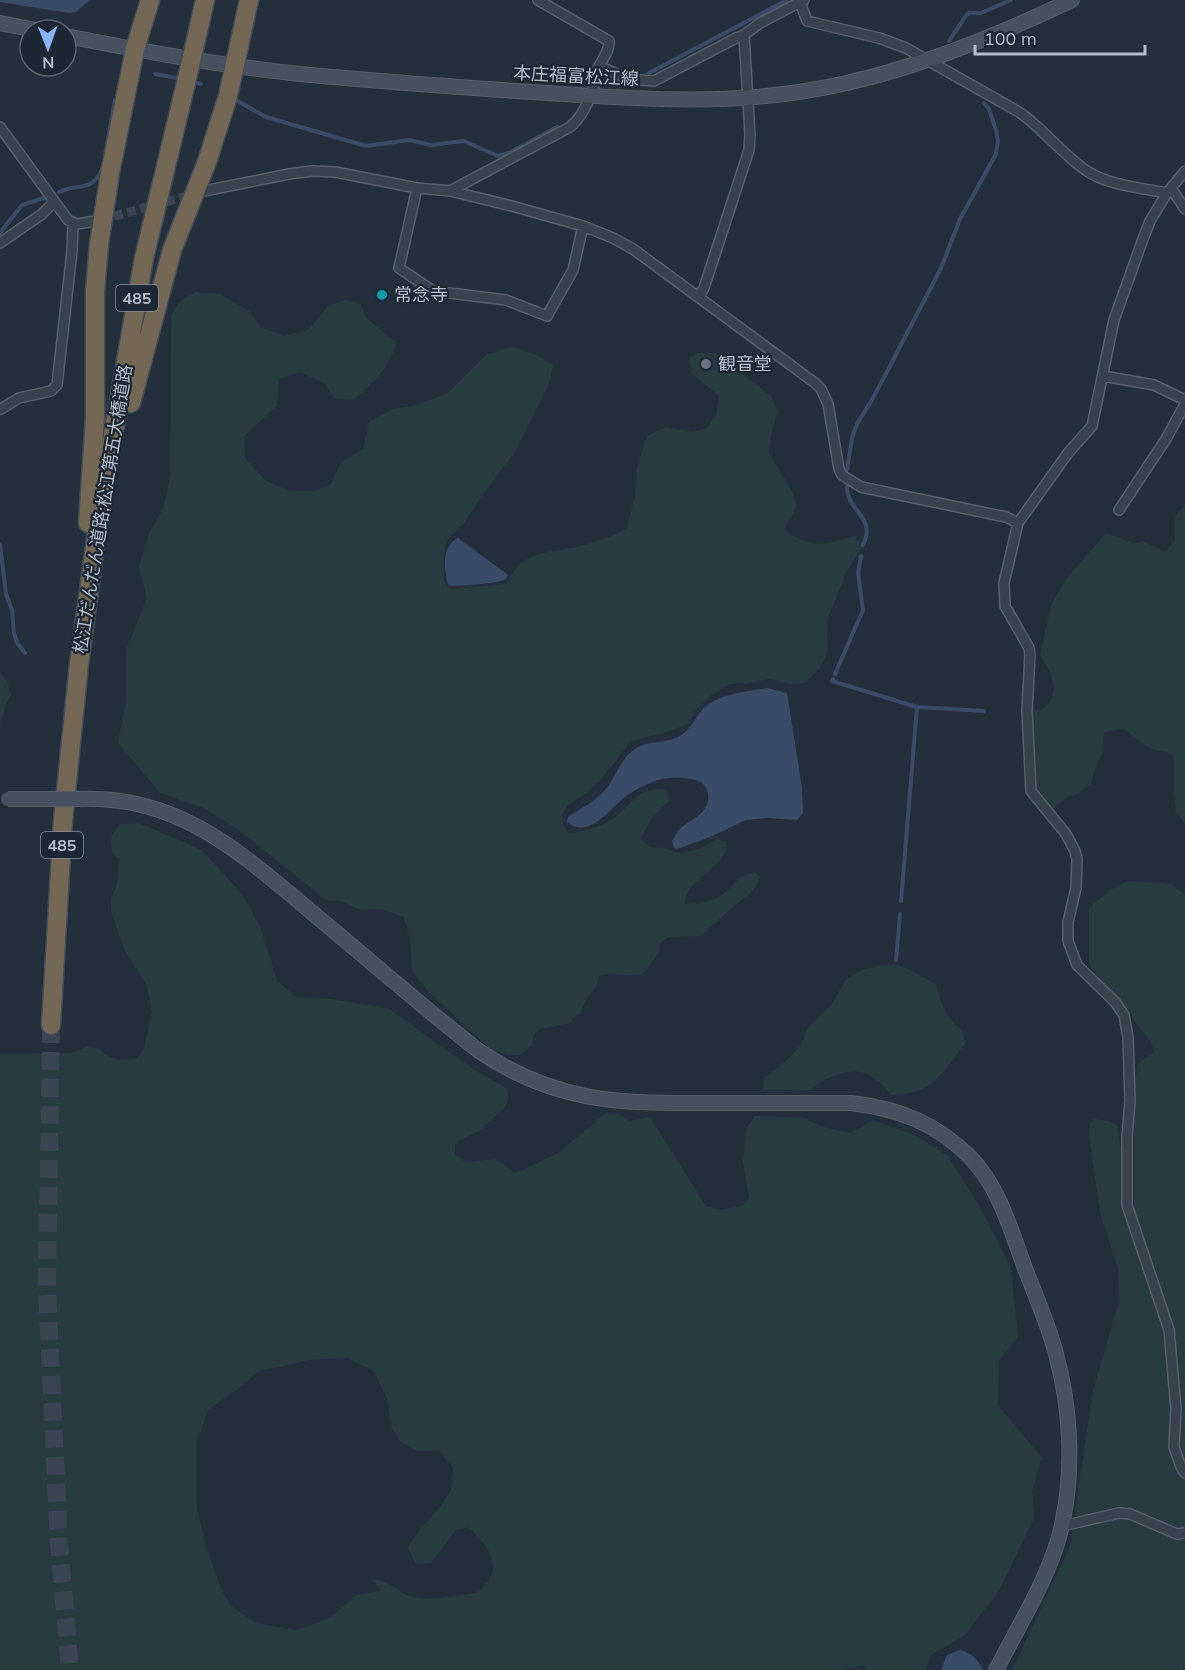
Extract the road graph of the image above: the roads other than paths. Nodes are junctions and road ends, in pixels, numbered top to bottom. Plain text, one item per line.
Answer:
1 (150, 0) edge
2 (205, 0) edge
3 (249, 0) edge
4 (538, 0) edge
5 (1072, 0) edge
6 (802, 1) edge
7 (0, 23) edge
8 (18, 26) edge
9 (744, 35) junction
10 (78, 38) edge
11 (135, 49) junction
12 (927, 59) junction
13 (235, 65) junction
14 (599, 66) junction
15 (590, 96) junction
16 (748, 97) junction
17 (0, 127) edge
18 (1185, 171) edge
19 (417, 188) junction
20 (1169, 190) junction
21 (204, 191) tunnel mouth
22 (450, 191) junction
23 (53, 203) junction
24 (1185, 209) edge
25 (95, 222) tunnel mouth
26 (73, 223) junction
27 (583, 226) junction
28 (0, 243) edge
29 (699, 296) junction
30 (1103, 376) junction
31 (1185, 402) edge
32 (1, 408) edge
33 (100, 510) junction
34 (1119, 510) dead end
35 (1018, 522) junction
36 (79, 664) junction
37 (4, 799) edge
38 (51, 1025) tunnel mouth
39 (1185, 1473) edge
40 (1062, 1526) junction
41 (1185, 1533) edge
42 (996, 1670) edge

1 - 11 highway
2 - 33 highway, 松江だんだん道路;松江第五大橋道路 / 485, bridge
3 - 13 highway
4 - 14 street
5 - 12 street, 本庄福富松江線
6 - 9 street
6 - 12 street
7 - 8 street
9 - 14 street
9 - 16 street
10 - 11 street, 本庄福富松江線
11 - 13 street, 本庄福富松江線
11 - 36 highway
12 - 16 street, 本庄福富松江線
12 - 20 street
13 - 15 street, 本庄福富松江線
13 - 33 highway
14 - 15 street
15 - 16 street, 本庄福富松江線
15 - 22 street
16 - 29 street
17 - 23 street
18 - 20 street
19 - 21 street
19 - 22 street
19 - 27 street
20 - 24 street
20 - 30 street
22 - 27 street
23 - 26 street
23 - 28 street
25 - 26 street
26 - 32 street
27 - 29 street
29 - 35 street
30 - 31 street
30 - 35 street
31 - 34 street
33 - 36 highway, 松江だんだん道路;松江第五大橋道路 / 485
35 - 39 street
36 - 38 highway, 松江だんだん道路;松江第五大橋道路 / 485
37 - 40 street, bridge
40 - 41 street
40 - 42 street

